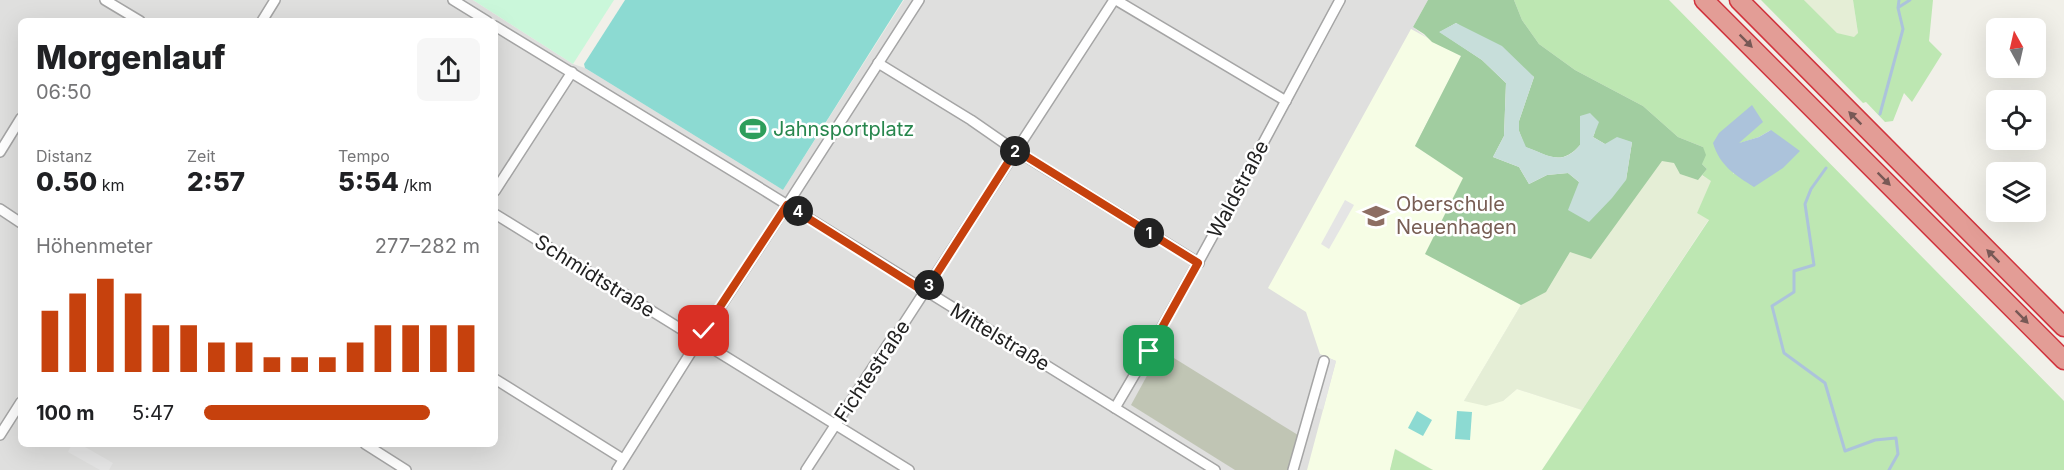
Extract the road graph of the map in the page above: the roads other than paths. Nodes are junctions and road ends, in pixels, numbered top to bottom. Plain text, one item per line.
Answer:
1 (105, 0) edge
2 (275, 0) edge
3 (453, 0) edge
4 (919, 0) edge
5 (1115, 0) edge
6 (1340, 0) edge
7 (1704, 0) edge
8 (1739, 0) edge
9 (135, 18) edge
10 (264, 18) edge
11 (483, 18) edge
12 (498, 28) edge
13 (878, 63) junction
14 (572, 72) junction
15 (1286, 101) junction
16 (18, 123) edge
17 (1016, 150) junction
18 (0, 152) edge
19 (498, 186) edge
20 (787, 205) junction
21 (0, 209) edge
22 (498, 216) edge
23 (18, 221) edge
24 (1198, 263) junction
25 (925, 292) junction
26 (2064, 327) edge
27 (698, 341) junction
28 (2064, 360) edge
29 (1324, 361) dead end
30 (498, 381) edge
31 (18, 407) edge
32 (1115, 408) junction
33 (835, 425) junction
34 (0, 435) edge
35 (370, 447) edge
36 (623, 459) junction
37 (406, 470) edge
38 (617, 470) edge
39 (806, 470) edge
40 (909, 470) edge
41 (1215, 470) edge
42 (1293, 470) edge

1 - 9 street
2 - 10 street
3 - 11 street
4 - 13 street
5 - 15 street
5 - 17 street, Fichtestraße
6 - 15 street, Waldstraße
7 -> 28 highway
26 -> 8 highway
12 - 14 street, Mittelstraße
13 - 17 street
13 - 20 street
14 - 19 street
14 - 20 street, Mittelstraße
15 - 24 street, Waldstraße
16 - 18 street
17 - 24 street
17 - 25 street, Fichtestraße
20 - 25 street, Mittelstraße
20 - 27 street
21 - 23 street
22 - 27 street, Schmidtstraße
24 - 32 street, Waldstraße
25 - 32 street, Mittelstraße
25 - 33 street, Fichtestraße
27 - 33 street, Schmidtstraße
27 - 36 street
29 - 42 street
30 - 36 street
31 - 34 street
32 - 41 street, Mittelstraße
33 - 39 street, Fichtestraße
33 - 40 street, Schmidtstraße
35 - 37 street
36 - 38 street

